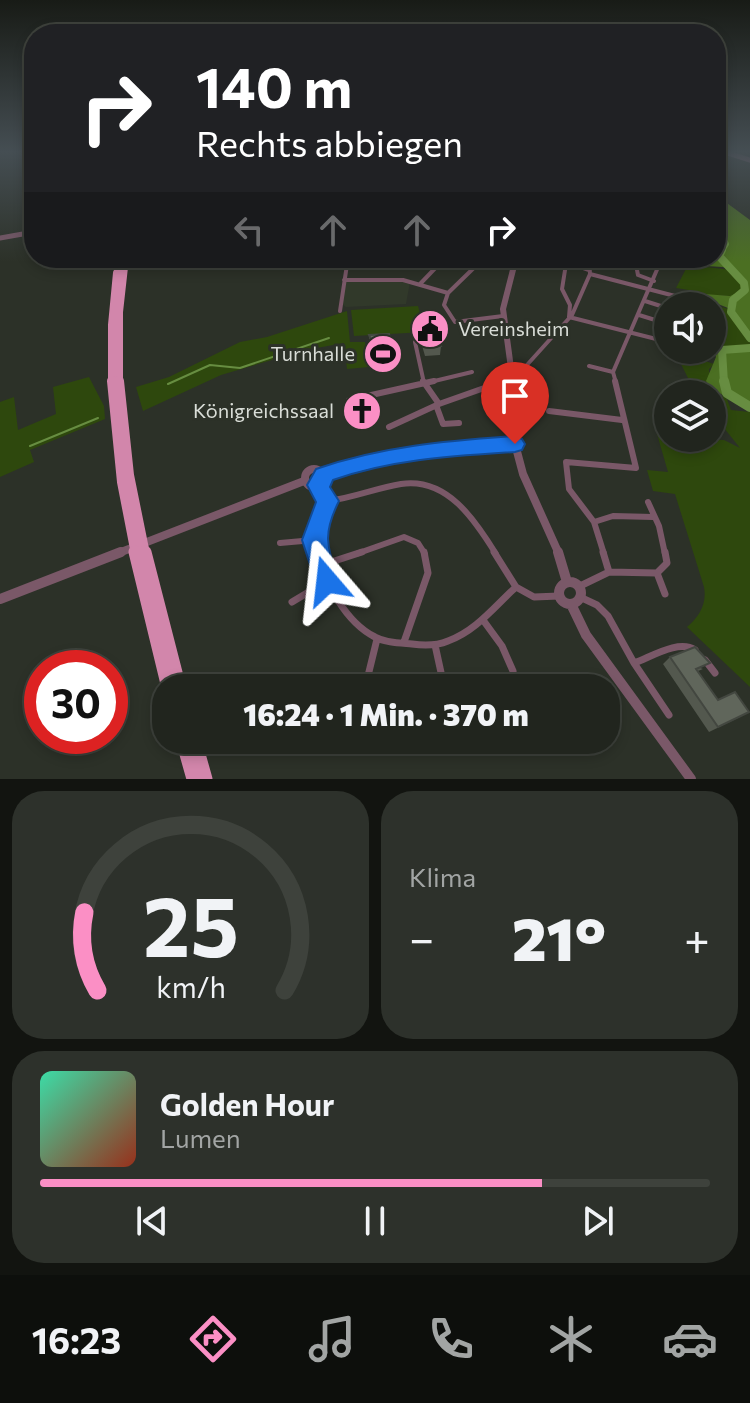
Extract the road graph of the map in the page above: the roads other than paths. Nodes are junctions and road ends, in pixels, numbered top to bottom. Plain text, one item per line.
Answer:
1 (24, 234) edge
2 (0, 238) edge
3 (120, 268) edge
4 (346, 268) edge
5 (435, 268) edge
6 (474, 268) edge
7 (514, 268) edge
8 (565, 268) edge
9 (578, 268) edge
10 (590, 268) edge
11 (659, 268) edge
12 (637, 270) dead end
13 (590, 272) junction
14 (344, 280) junction
15 (654, 281) junction
16 (420, 284) junction
17 (649, 292) junction
18 (448, 293) junction
19 (654, 293) edge
20 (645, 301) junction
21 (654, 304) edge
22 (340, 311) dead end
23 (639, 315) junction
24 (503, 316) junction
25 (569, 317) junction
26 (654, 320) edge
27 (631, 333) junction
28 (654, 339) edge
29 (415, 342) dead end
30 (589, 366) dead end
31 (472, 372) dead end
32 (613, 372) junction
33 (513, 379) junction
34 (423, 381) junction
35 (349, 400) dead end
36 (438, 404) junction
37 (549, 411) dead end
38 (622, 420) junction
39 (459, 423) dead end
40 (389, 427) dead end
41 (515, 444) junction
42 (323, 475) junction
43 (304, 481) junction
44 (317, 485) junction
45 (328, 501) junction
46 (648, 502) dead end
47 (653, 517) junction
48 (594, 522) junction
49 (314, 540) junction
50 (280, 543) dead end
51 (141, 556) junction
52 (322, 565) junction
53 (609, 572) junction
54 (657, 573) junction
55 (327, 581) junction
56 (567, 582) junction
57 (516, 587) junction
58 (665, 594) dead end
59 (559, 596) junction
60 (577, 597) junction
61 (0, 599) edge
62 (292, 602) dead end
63 (483, 620) junction
64 (377, 639) junction
65 (404, 642) junction
66 (435, 645) junction
67 (634, 663) junction
68 (513, 671) dead end
69 (715, 673) dead end
70 (165, 674) edge
71 (176, 674) edge
72 (368, 674) edge
73 (441, 674) edge
74 (669, 715) dead end
75 (186, 754) edge
76 (199, 754) edge
77 (193, 779) edge
78 (206, 779) edge
79 (691, 779) edge

1 - 2 street
3 - 51 highway
4 - 14 street
5 - 16 street
6 - 18 street
7 - 24 street
8 - 25 street
9 - 13 street
10 - 13 street
11 - 15 street
12 - 15 street
13 - 17 street
13 - 25 street
14 - 16 street
14 - 22 street
15 - 17 street
16 - 18 street
17 - 19 street
17 - 20 street
18 - 24 street
20 - 21 street
20 - 23 street
23 - 26 street
23 - 27 street
24 - 33 street
25 - 27 street
25 - 33 street
27 - 28 street
27 - 32 street
29 - 34 street
30 - 32 street
31 - 34 street
32 - 38 street
33 - 36 street
33 - 41 street
34 - 35 street
34 - 36 street
36 - 39 street
36 - 40 street
37 - 38 street
38 - 48 street
41 - 42 street
41 - 56 street
42 - 43 street
42 - 44 street
43 - 44 street
43 - 61 street
44 - 45 street
45 - 49 street
45 - 57 street
46 - 47 street
47 - 48 street
47 - 54 street
48 - 53 street
49 - 50 street
49 - 52 street
51 - 70 highway
51 - 71 highway
52 - 55 street
52 - 65 street
53 - 54 street
53 - 60 street
54 - 58 street
55 - 62 street
55 - 64 street
56 - 59 street
56 - 60 street
57 - 59 street
57 - 63 street
59 - 60 street
60 - 67 street
60 - 79 street
63 - 66 street
63 - 68 street
64 - 65 street
64 - 72 street
65 - 66 street
66 - 73 street
67 - 69 street
67 - 74 street
75 - 77 highway
76 - 78 highway

